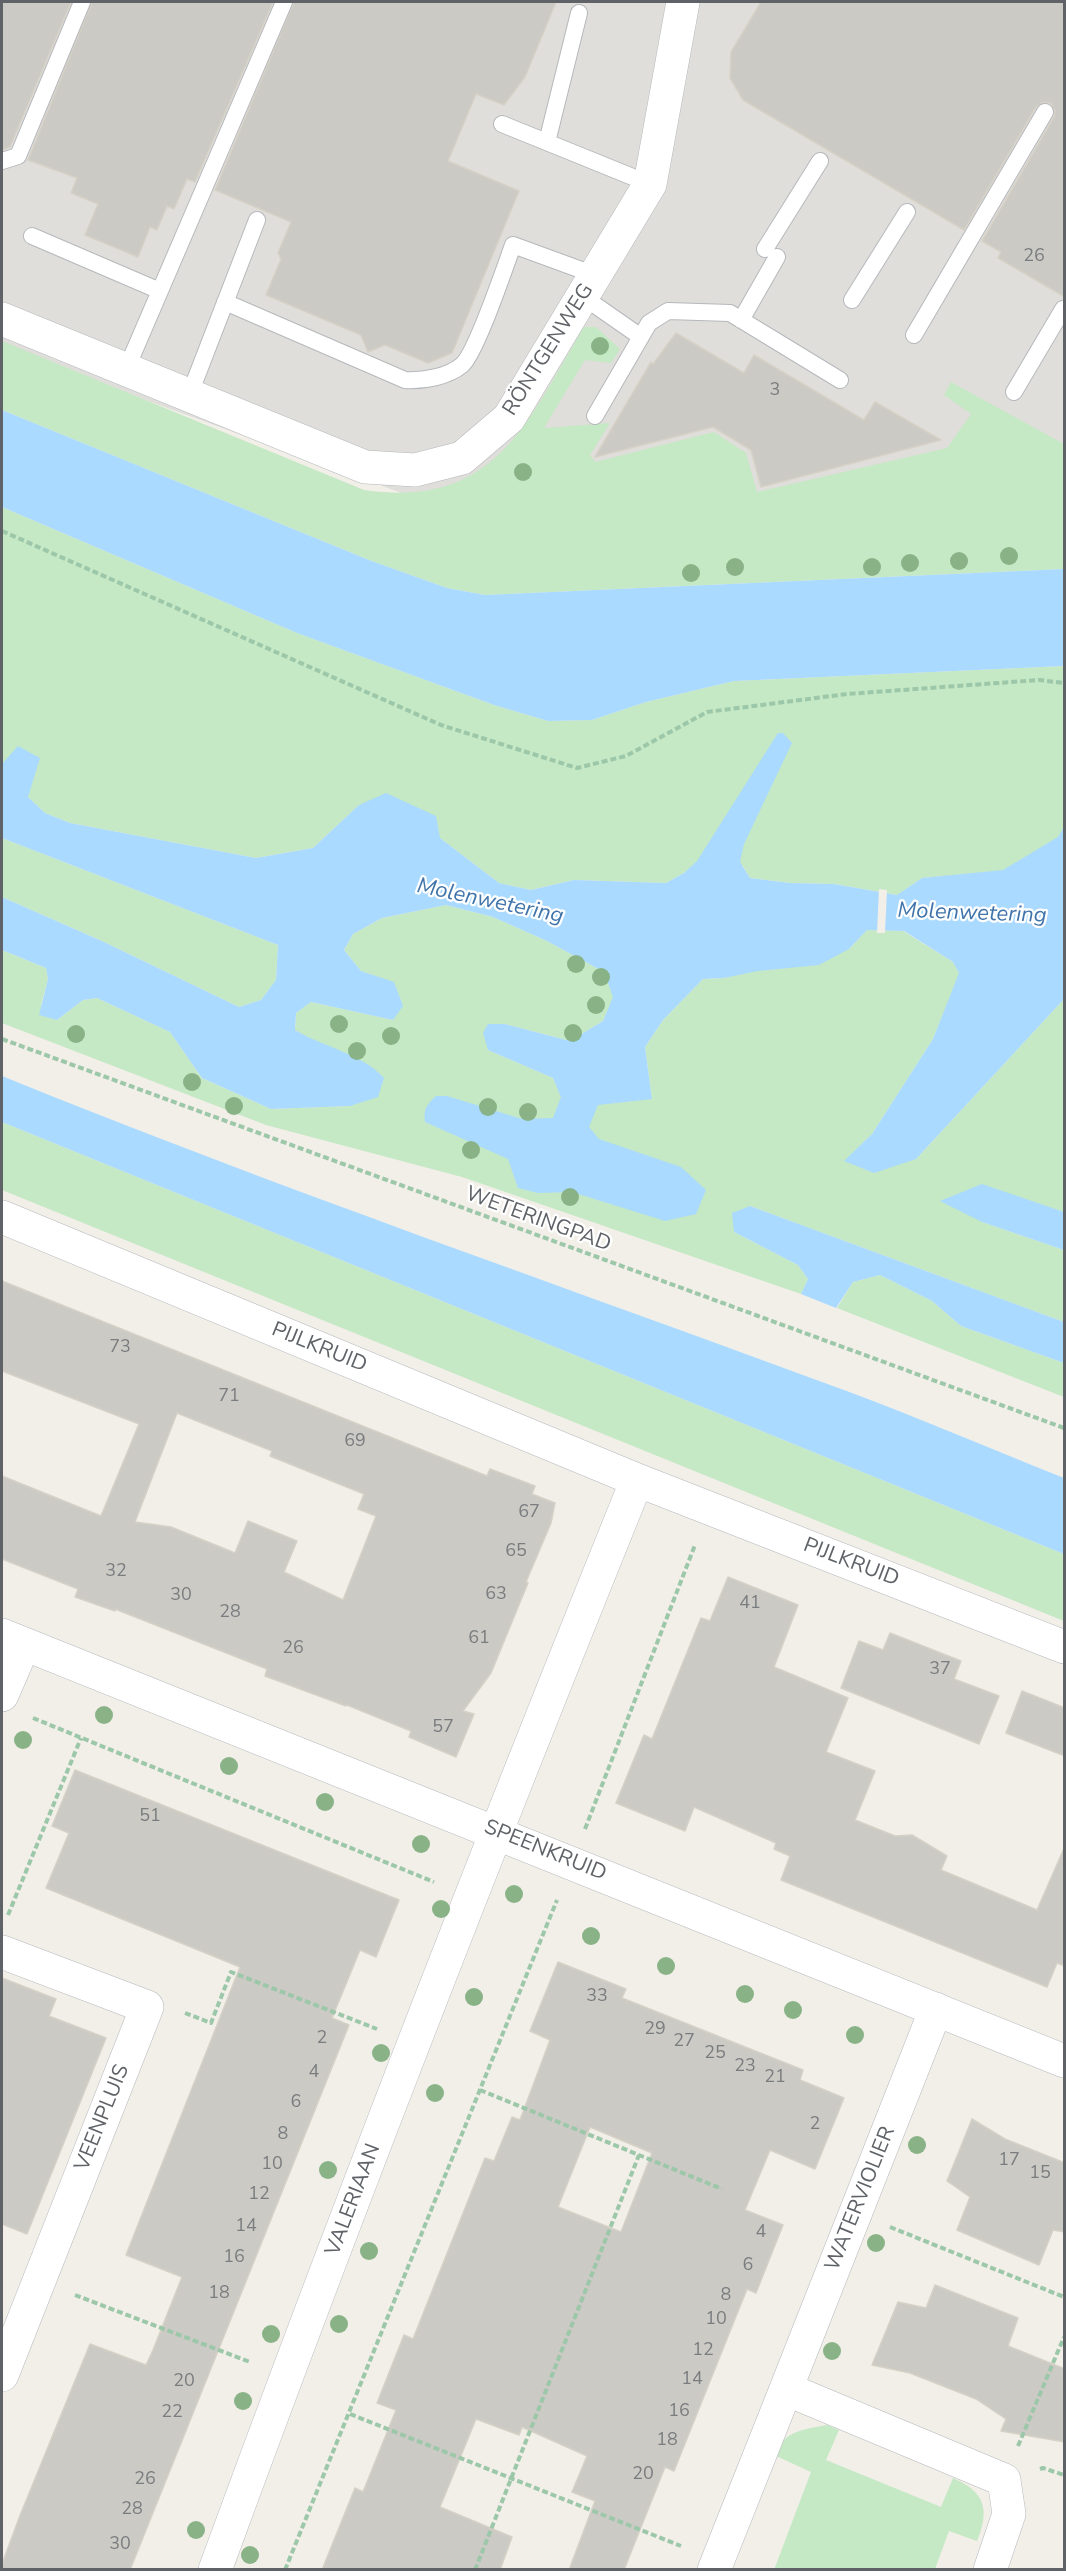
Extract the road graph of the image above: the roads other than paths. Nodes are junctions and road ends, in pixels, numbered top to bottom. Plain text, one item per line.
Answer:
1 (82, 2) edge
2 (284, 2) edge
3 (683, 2) edge
4 (579, 13) dead end
5 (1045, 112) dead end
6 (502, 124) dead end
7 (547, 142) junction
8 (2, 161) edge
9 (820, 161) dead end
10 (650, 184) junction
11 (907, 212) dead end
12 (258, 220) dead end
13 (32, 237) dead end
14 (589, 285) junction
15 (160, 291) junction
16 (852, 300) dead end
17 (225, 302) junction
18 (1063, 309) dead end
19 (2, 319) edge
20 (741, 320) junction
21 (914, 335) dead end
22 (641, 337) junction
23 (126, 370) junction
24 (840, 380) dead end
25 (1014, 392) dead end
26 (189, 396) junction
27 (595, 416) dead end
28 (2, 1217) edge
29 (637, 1480) junction
30 (13, 1640) edge
31 (1065, 1647) edge
32 (2, 1695) edge
33 (495, 1831) junction
34 (2, 1952) edge
35 (936, 2008) junction
36 (1065, 2061) edge
37 (2, 2375) edge
38 (786, 2389) junction
39 (716, 2565) edge
40 (215, 2570) edge
41 (990, 2570) edge

1 - 8 lane
2 - 15 lane
3 - 10 street, RÖNTGENWEG
4 - 7 lane
5 - 21 lane
6 - 7 lane
7 - 10 lane
9 - 20 lane
10 - 14 street, RÖNTGENWEG
11 - 16 lane
12 - 17 lane
13 - 15 lane
14 - 17 lane
14 - 22 lane
14 - 26 street, RÖNTGENWEG
15 - 23 lane
17 - 26 lane
18 - 25 lane
19 - 23 street, RÖNTGENWEG
20 - 22 lane
20 - 24 lane
22 - 27 lane
23 - 26 street, RÖNTGENWEG
28 - 29 street, PIJLKRUID
29 - 31 street, PIJLKRUID
29 - 33 street
30 - 32 street, SPEENKRUID
30 - 33 street, SPEENKRUID
33 - 35 street, SPEENKRUID
33 - 40 street, VALERIAAN
34 - 37 street, VEENPLUIS
35 - 36 street, SPEENKRUID
35 - 38 street, WATERVIOLIER
38 - 39 street, WATERVIOLIER
38 - 41 street

